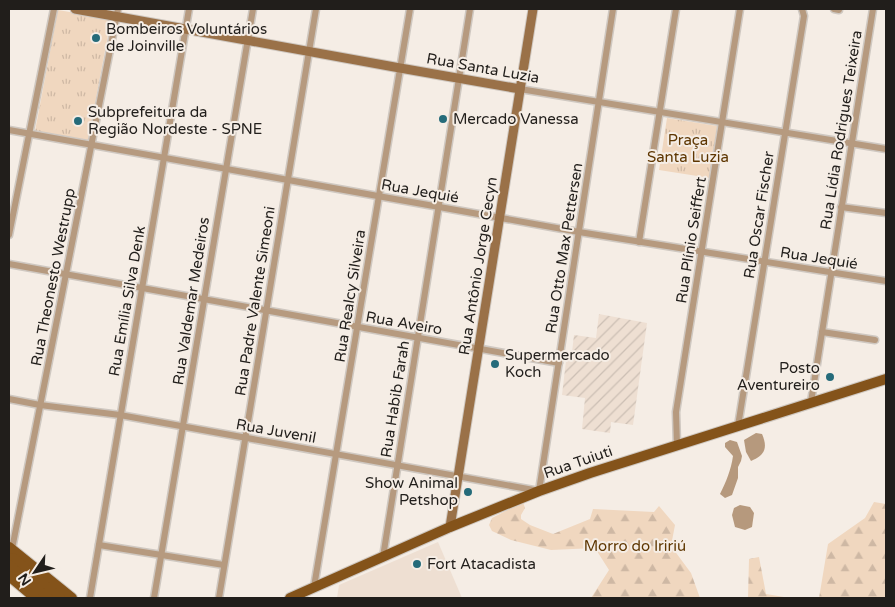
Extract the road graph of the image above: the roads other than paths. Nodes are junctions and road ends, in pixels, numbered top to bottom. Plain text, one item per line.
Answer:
1 (54, 9) edge
2 (76, 9) edge
3 (189, 9) edge
4 (253, 9) edge
5 (316, 9) edge
6 (410, 9) edge
7 (470, 9) edge
8 (533, 9) edge
9 (613, 9) edge
10 (676, 9) edge
11 (740, 9) edge
12 (802, 9) edge
13 (873, 9) edge
14 (117, 12) edge
15 (185, 29) junction
16 (248, 40) junction
17 (308, 52) junction
18 (400, 68) junction
19 (459, 78) junction
20 (520, 89) junction
21 (599, 102) junction
22 (660, 112) junction
23 (722, 122) junction
24 (9, 130) edge
25 (785, 132) junction
26 (29, 134) junction
27 (852, 143) junction
28 (91, 146) junction
29 (886, 149) edge
30 (164, 158) junction
31 (226, 170) junction
32 (287, 180) junction
33 (379, 197) junction
34 (439, 207) junction
35 (842, 207) junction
36 (886, 213) edge
37 (499, 218) junction
38 (579, 232) junction
39 (9, 235) edge
40 (639, 242) junction
41 (701, 252) junction
42 (764, 262) junction
43 (9, 264) edge
44 (831, 273) junction
45 (66, 275) junction
46 (886, 281) edge
47 (142, 288) junction
48 (204, 300) junction
49 (266, 311) junction
50 (357, 327) junction
51 (822, 332) junction
52 (418, 338) junction
53 (875, 340) dead end
54 (479, 349) junction
55 (559, 363) junction
56 (886, 379) edge
57 (9, 399) edge
58 (811, 402) junction
59 (40, 405) junction
60 (120, 415) junction
61 (738, 426) junction
62 (183, 427) junction
63 (245, 438) junction
64 (677, 445) junction
65 (336, 454) junction
66 (398, 466) junction
67 (458, 477) junction
68 (539, 491) junction
69 (450, 527) junction
70 (99, 545) junction
71 (10, 550) edge
72 (162, 555) junction
73 (383, 557) junction
74 (9, 565) edge
75 (224, 566) junction
76 (9, 576) edge
77 (314, 587) junction
78 (35, 598) edge
79 (48, 598) edge
80 (60, 598) edge
81 (72, 598) edge
82 (90, 598) edge
83 (154, 598) edge
84 (219, 598) edge
85 (290, 598) edge

1 - 26 street
2 - 14 street, Rua Santa Luzia
3 - 15 street, Rua Emília Silva Denk
4 - 16 street, Rua Valdemar Medeiros
5 - 17 street, Rua Padre Valente Simeoni
6 - 18 street, Rua Realcy Silveira
7 - 19 street, Rua Habib Farah
8 - 20 street, Rua Antônio Jorge Cecyn
9 - 21 street, Rua Otto Max Pettersen
10 - 22 street
11 - 23 street, Rua Plínio Seiffert
12 - 25 street, Rua Oscar Fischer
13 - 27 street, Rua Lídia Rodrigues Teixeira
14 - 15 street, Rua Santa Luzia
14 - 28 street, Rua Theonesto Westrupp
15 - 16 street, Rua Santa Luzia
15 - 30 street, Rua Emília Silva Denk
16 - 17 street, Rua Santa Luzia
16 - 31 street, Rua Valdemar Medeiros
17 - 18 street, Rua Santa Luzia
17 - 32 street, Rua Padre Valente Simeoni
18 - 19 street, Rua Santa Luzia
18 - 33 street, Rua Realcy Silveira
19 - 20 street, Rua Santa Luzia
19 - 34 street, Rua Habib Farah
20 - 21 street, Rua Santa Luzia
20 - 37 street, Rua Antônio Jorge Cecyn
21 - 22 street, Rua Santa Luzia
21 - 38 street, Rua Otto Max Pettersen
22 - 23 street, Rua Santa Luzia
22 - 40 street
23 - 25 street, Rua Santa Luzia
23 - 41 street, Rua Plínio Seiffert
24 - 26 street, Rua Jequié
25 - 27 street, Rua Santa Luzia
25 - 42 street, Rua Oscar Fischer
26 - 28 street, Rua Jequié
26 - 39 street
27 - 29 street, Rua Santa Luzia
27 - 35 street, Rua Lídia Rodrigues Teixeira
28 - 30 street, Rua Jequié
28 - 45 street, Rua Theonesto Westrupp
30 - 31 street, Rua Jequié
30 - 47 street, Rua Emília Silva Denk
31 - 32 street, Rua Jequié
31 - 48 street, Rua Valdemar Medeiros
32 - 33 street, Rua Jequié
32 - 49 street, Rua Padre Valente Simeoni
33 - 34 street, Rua Jequié
33 - 50 street, Rua Realcy Silveira
34 - 37 street, Rua Jequié
34 - 52 street, Rua Habib Farah
35 - 36 street
35 - 44 street, Rua Lídia Rodrigues Teixeira
37 - 38 street, Rua Jequié
37 - 54 street, Rua Antônio Jorge Cecyn
38 - 40 street, Rua Jequié
38 - 55 street, Rua Otto Max Pettersen
40 - 41 street, Rua Jequié
41 - 42 street, Rua Jequié
41 - 64 street, Rua Plínio Seiffert
42 - 44 street, Rua Jequié
42 - 61 street, Rua Oscar Fischer
43 - 45 street, Rua Aveiro
44 - 46 street, Rua Jequié
44 - 51 street, Rua Lídia Rodrigues Teixeira
45 - 47 street, Rua Aveiro
45 - 59 street, Rua Theonesto Westrupp
47 - 48 street, Rua Aveiro
47 - 60 street, Rua Emília Silva Denk
48 - 49 street, Rua Aveiro
48 - 62 street, Rua Valdemar Medeiros
49 - 50 street, Rua Aveiro
49 - 63 street, Rua Padre Valente Simeoni
50 - 52 street, Rua Aveiro
50 - 65 street, Rua Realcy Silveira
51 - 53 street
51 - 58 street, Rua Lídia Rodrigues Teixeira
52 - 54 street, Rua Aveiro
52 - 66 street, Rua Habib Farah
54 - 55 street, Rua Aveiro
54 - 67 street, Rua Antônio Jorge Cecyn
55 - 68 street, Rua Otto Max Pettersen
56 - 58 main road, Rua Tuiuti
57 - 59 street, Rua Juvenil
58 - 61 main road, Rua Tuiuti
59 - 60 street, Rua Juvenil
59 - 71 street, Rua Theonesto Westrupp
60 - 62 street, Rua Juvenil
60 - 70 street, Rua Emília Silva Denk
61 - 64 main road, Rua Tuiuti
62 - 63 street, Rua Juvenil
62 - 72 street, Rua Valdemar Medeiros
63 - 65 street, Rua Juvenil
63 - 75 street, Rua Padre Valente Simeoni
64 - 68 main road, Rua Tuiuti
65 - 66 street, Rua Juvenil
65 - 77 street, Rua Realcy Silveira
66 - 67 street, Rua Juvenil
66 - 73 street, Rua Habib Farah
67 - 68 street, Rua Juvenil
67 - 69 street, Rua Antônio Jorge Cecyn
68 - 69 main road, Rua Tuiuti
69 - 73 main road, Rua Tuiuti
70 - 72 street
70 - 82 street, Rua Emília Silva Denk
71 - 80 main road
71 - 81 main road
72 - 75 street
72 - 83 street, Rua Valdemar Medeiros
73 - 77 main road, Rua Tuiuti
74 - 79 main road
75 - 84 street, Rua Padre Valente Simeoni
76 - 78 main road
77 - 85 main road, Rua Tuiuti

